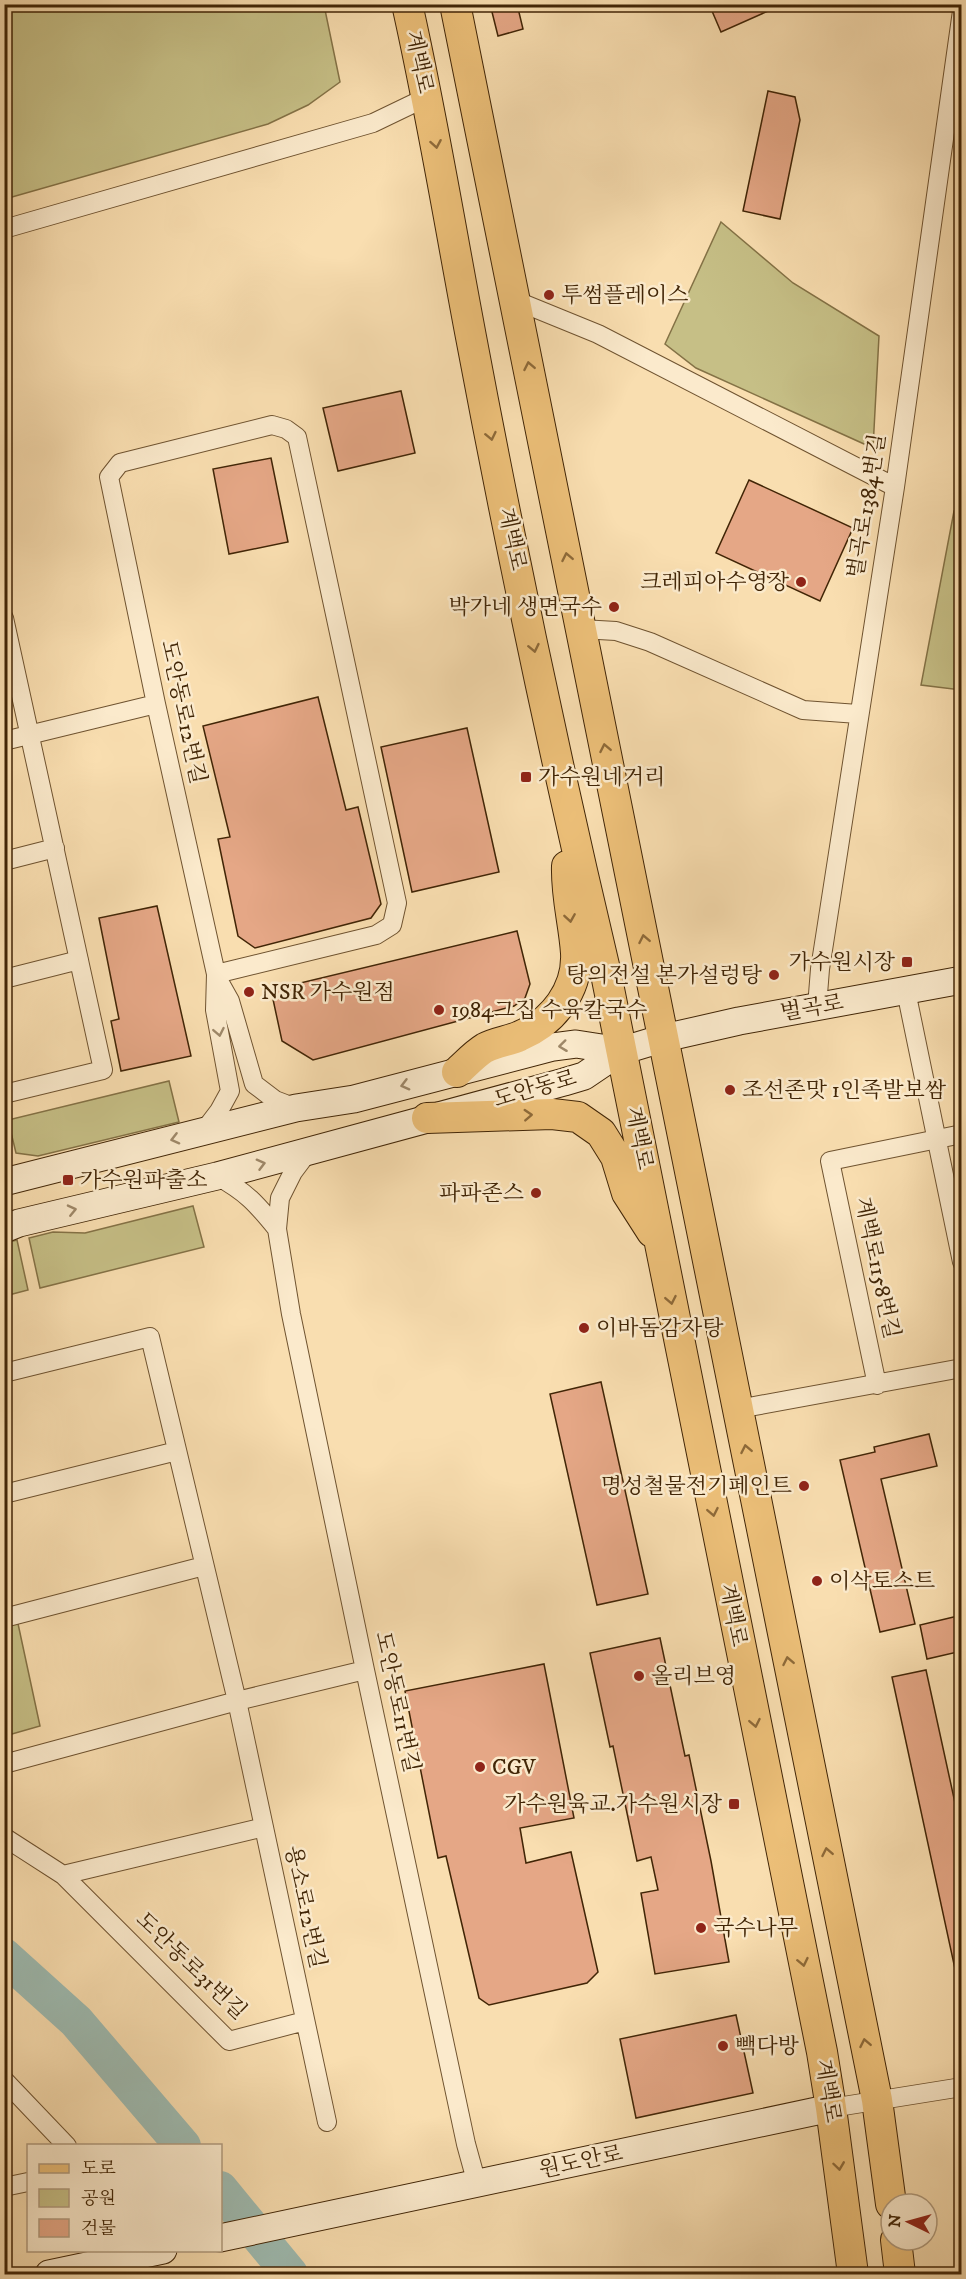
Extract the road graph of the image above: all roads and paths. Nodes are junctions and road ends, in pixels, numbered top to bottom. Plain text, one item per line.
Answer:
1 (407, 4) edge
2 (455, 4) edge
3 (962, 11) edge
4 (427, 97) junction
5 (4, 229) edge
6 (517, 301) junction
7 (895, 487) junction
8 (4, 618) edge
9 (581, 629) junction
10 (9, 661) edge
11 (156, 704) junction
12 (858, 714) junction
13 (30, 735) junction
14 (4, 741) edge
15 (569, 818) junction
16 (55, 848) junction
17 (4, 861) edge
18 (79, 960) junction
19 (216, 974) junction
20 (4, 979) edge
21 (962, 980) edge
22 (906, 991) junction
23 (817, 1007) junction
24 (664, 1038) junction
25 (621, 1051) junction
26 (457, 1072) junction
27 (4, 1094) edge
28 (296, 1108) junction
29 (428, 1118) junction
30 (203, 1132) junction
31 (962, 1134) edge
32 (936, 1139) junction
33 (308, 1152) junction
34 (217, 1176) junction
35 (4, 1182) edge
36 (4, 1229) edge
37 (277, 1229) junction
38 (659, 1242) junction
39 (961, 1258) edge
40 (962, 1368) edge
41 (4, 1373) edge
42 (877, 1385) junction
43 (738, 1409) junction
44 (177, 1451) junction
45 (4, 1494) edge
46 (204, 1566) junction
47 (4, 1618) edge
48 (365, 1670) junction
49 (237, 1701) junction
50 (4, 1764) edge
51 (264, 1827) junction
52 (4, 1837) edge
53 (63, 1875) junction
54 (305, 2021) junction
55 (4, 2080) edge
56 (962, 2087) edge
57 (877, 2100) junction
58 (831, 2108) junction
59 (327, 2122) dead end
60 (66, 2144) edge
61 (27, 2182) edge
62 (477, 2184) junction
63 (4, 2187) edge
64 (889, 2192) edge
65 (222, 2238) edge
66 (897, 2252) edge
67 (146, 2257) edge
68 (49, 2274) edge
69 (853, 2274) edge
70 (900, 2274) edge

1 - 4 main road, 계백로
2 - 6 main road, 계백로
3 - 7 street, 벌곡로1384번길
4 - 5 street
4 -> 15 main road, 계백로
6 - 7 street
9 -> 6 main road, 계백로
7 - 12 street, 벌곡로1384번길
8 - 10 street
9 - 12 street
24 -> 9 main road, 계백로
10 - 13 street
11 - 13 street
11 - 19 street, 도안동로12번길
11 - 19 street, 도안동로12번길
12 - 23 street, 벌곡로1384번길
13 - 14 street
13 - 16 street
15 - 25 main road, 계백로
15 -> 26 main road
16 - 17 street
16 - 18 street
18 - 20 street
18 - 27 street
19 - 28 street
19 -> 30 street
21 - 22 main road, 벌곡로
22 - 23 main road, 벌곡로
22 - 32 street
23 - 24 main road, 벌곡로
24 - 25 main road, 벌곡로
24 - 43 main road, 계백로
25 -> 26 main road, 도안동로
25 - 29 main road, 도안동로
25 - 38 main road, 계백로
26 -> 28 main road, 도안동로
28 - 30 main road, 도안동로
29 - 33 main road, 도안동로
29 -> 38 main road
30 -> 35 main road, 도안동로
31 - 32 street
32 - 39 street
32 - 42 street, 계백로1158번길
34 -> 33 main road, 도안동로
33 - 37 street
36 -> 34 main road, 도안동로
34 - 37 street
37 - 48 street, 도안동로11번길
38 -> 58 main road, 계백로
40 - 42 street
41 - 44 street, 용소로12번길
42 - 43 street
57 -> 43 main road, 계백로
44 - 45 street
44 - 46 street, 용소로12번길
46 - 47 street
46 - 49 street, 용소로12번길
48 - 49 street
48 - 62 street, 도안동로11번길
49 - 50 street
49 - 51 street, 용소로12번길
51 - 53 street
51 - 54 street, 용소로12번길
52 - 53 street, 도안동로31번길
53 - 54 street, 도안동로31번길
54 - 59 street, 용소로12번길
55 - 60 street
56 - 57 street
57 - 58 street
57 - 64 main road, 계백로
58 - 62 main road, 원도안로
58 -> 69 main road, 계백로
61 - 63 street
62 - 65 main road, 원도안로
66 - 70 main road
67 - 68 main road

